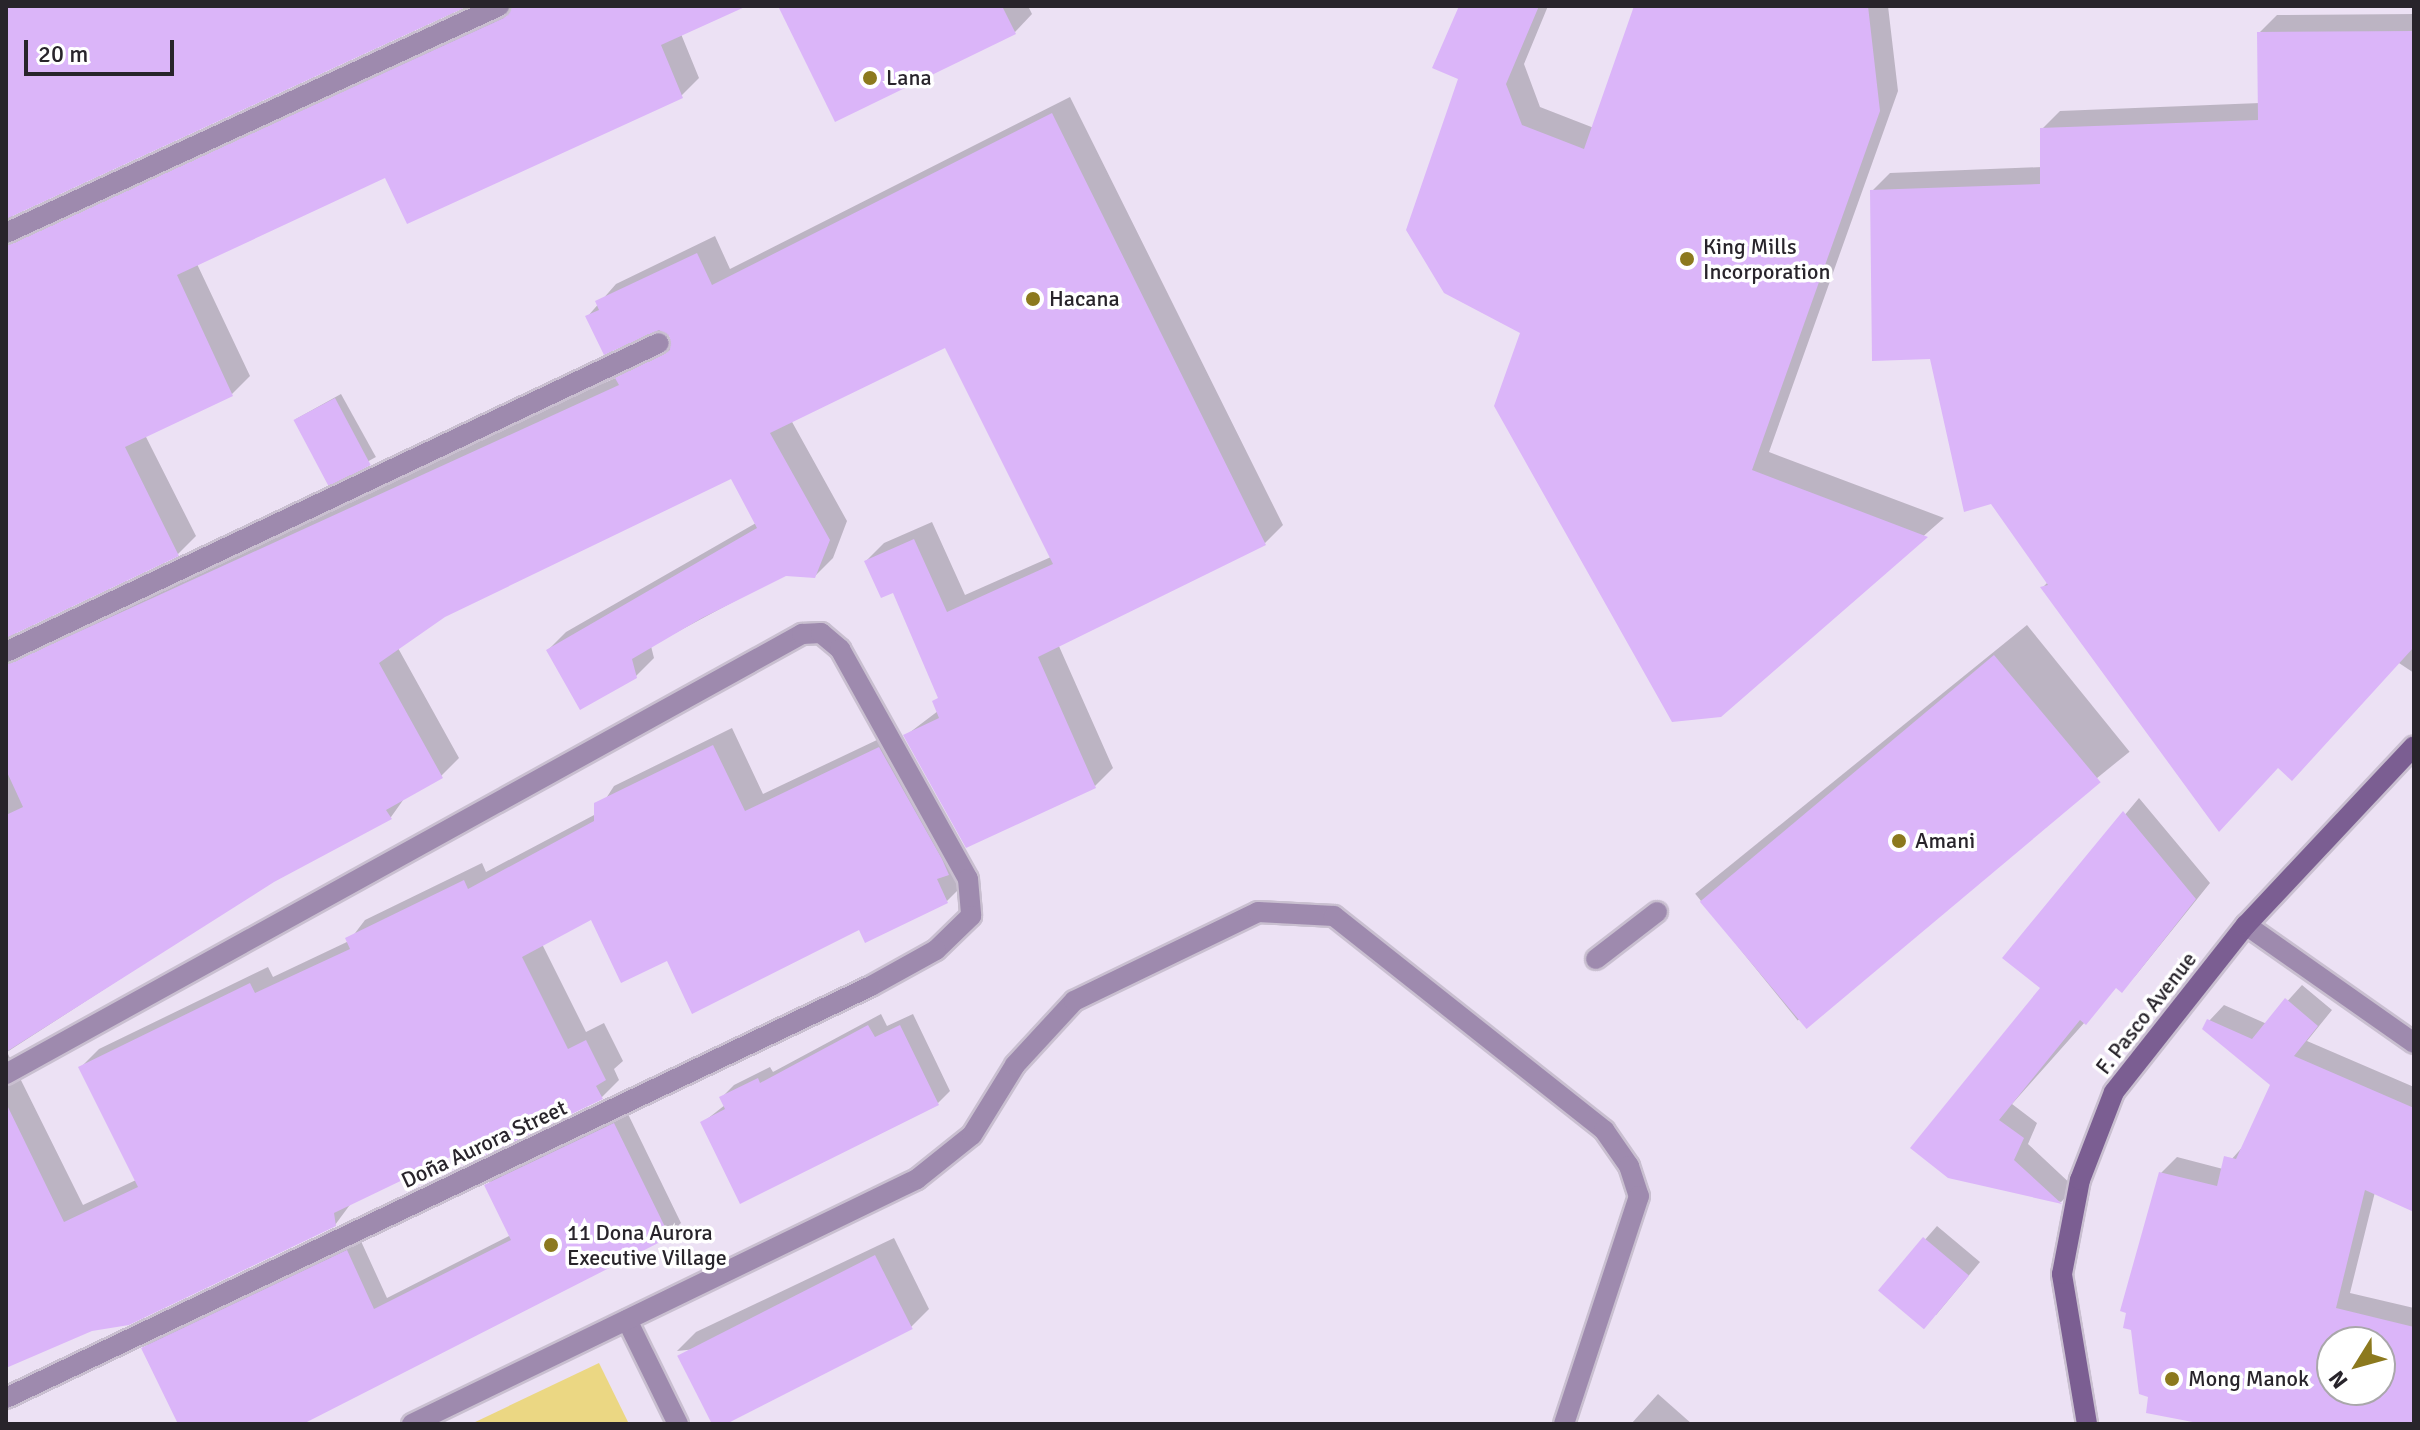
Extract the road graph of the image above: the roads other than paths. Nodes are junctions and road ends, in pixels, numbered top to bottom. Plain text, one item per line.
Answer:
1 (499, 6) edge
2 (6, 233) edge
3 (659, 343) dead end
4 (6, 652) edge
5 (2414, 746) edge
6 (1657, 912) dead end
7 (2246, 925) junction
8 (1596, 959) dead end
9 (2414, 1043) edge
10 (6, 1074) edge
11 (627, 1320) junction
12 (6, 1398) edge
13 (412, 1424) edge
14 (678, 1424) edge
15 (1564, 1424) edge
16 (2087, 1424) edge

1 - 2 street
3 - 4 street
5 - 7 street, F. Pasco Avenue
6 - 8 street
7 - 9 street
7 - 16 street, F. Pasco Avenue
10 - 12 street, Doña Aurora Street
11 - 13 street
11 - 14 street
11 - 15 street

